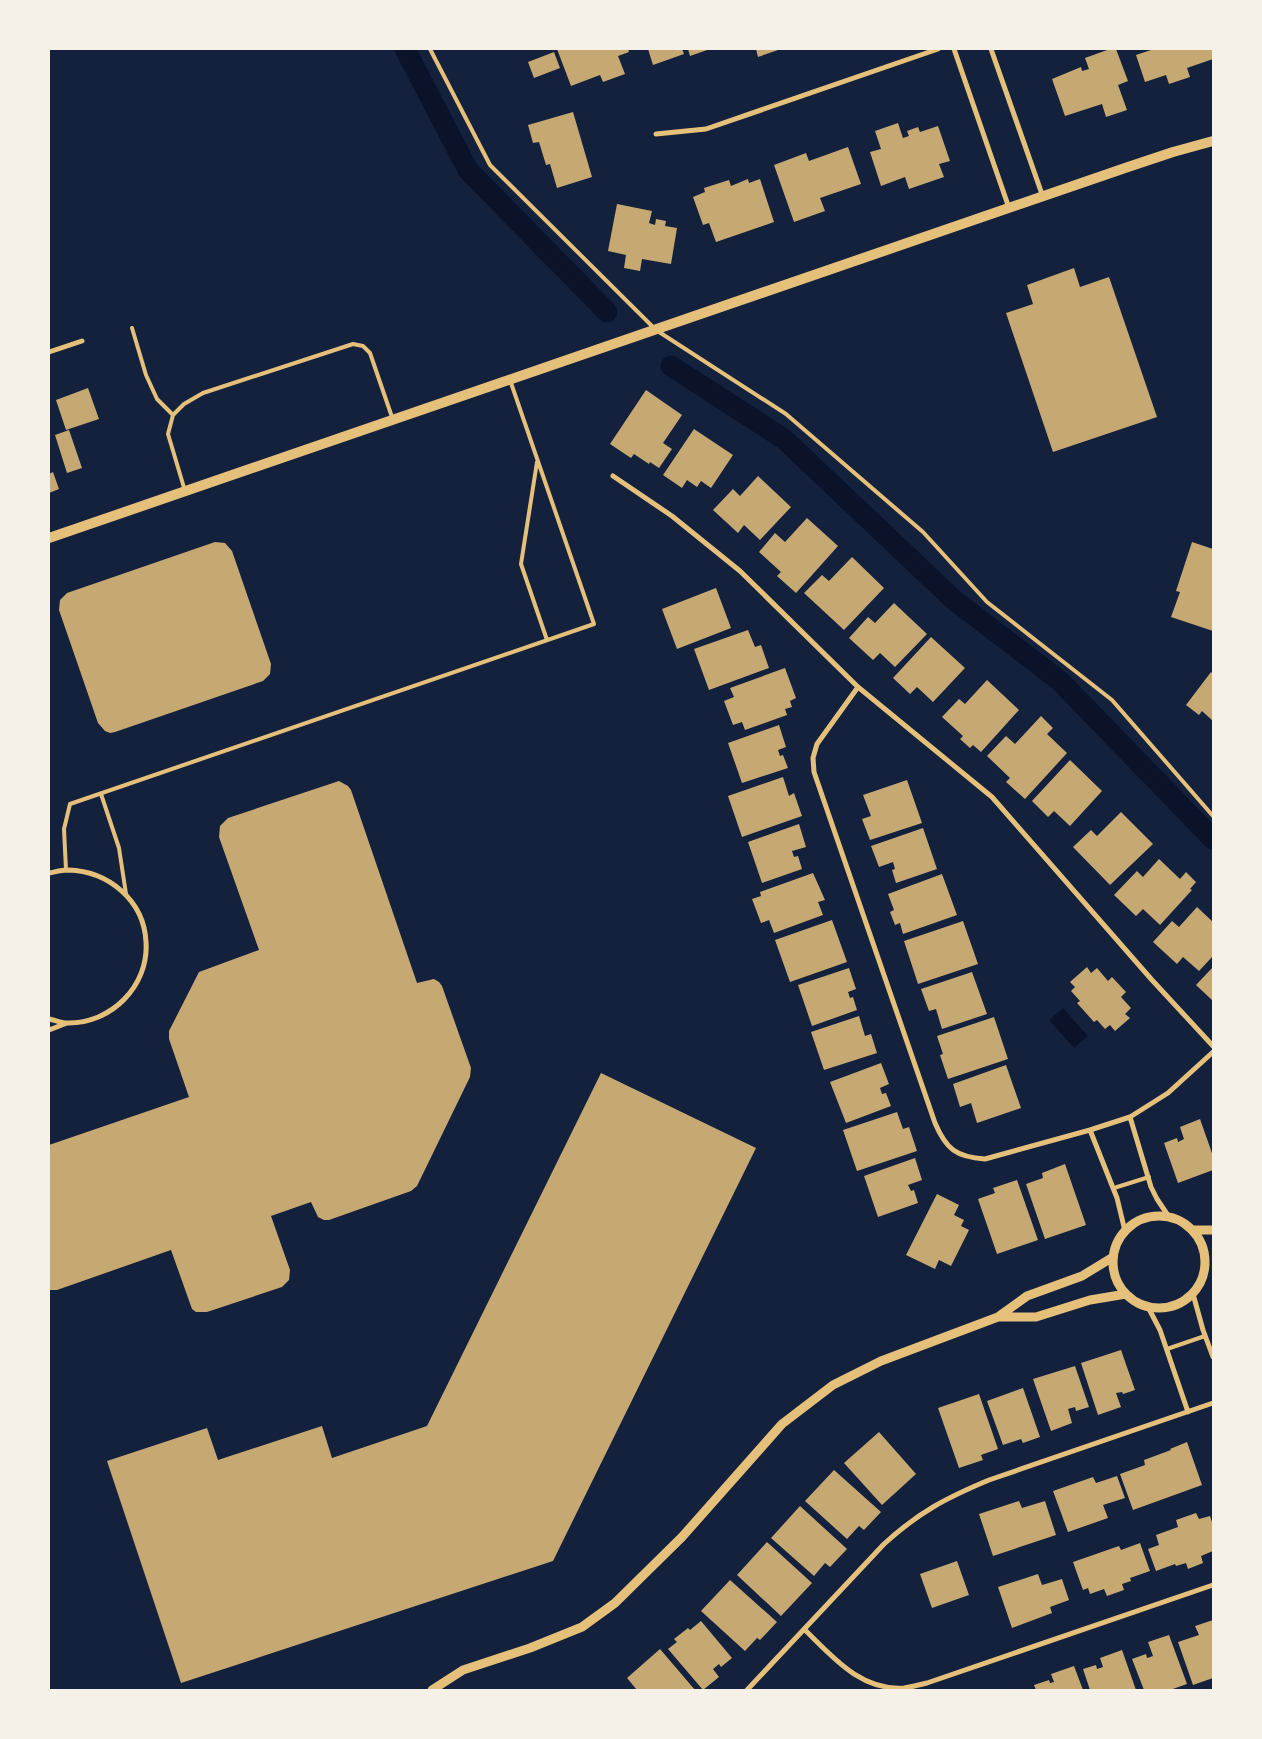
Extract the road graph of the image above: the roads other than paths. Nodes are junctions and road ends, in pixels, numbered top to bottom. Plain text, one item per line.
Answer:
1 (430, 49) edge
2 (938, 49) edge
3 (954, 49) edge
4 (991, 49) edge
5 (656, 134) dead end
6 (1213, 141) edge
7 (1043, 197) junction
8 (1009, 209) junction
9 (132, 328) dead end
10 (656, 330) junction
11 (82, 341) dead end
12 (49, 352) edge
13 (510, 379) junction
14 (173, 415) junction
15 (393, 420) junction
16 (537, 460) junction
17 (613, 476) dead end
18 (185, 491) junction
19 (49, 538) edge
20 (548, 640) junction
21 (858, 687) junction
22 (101, 794) junction
23 (1213, 816) edge
24 (66, 870) junction
25 (49, 873) edge
26 (126, 894) junction
27 (49, 1019) edge
28 (67, 1023) junction
29 (49, 1030) edge
30 (1213, 1046) edge
31 (1213, 1052) edge
32 (1130, 1116) junction
33 (1090, 1130) junction
34 (1149, 1176) junction
35 (1114, 1188) junction
36 (1169, 1217) junction
37 (1192, 1230) junction
38 (1213, 1230) edge
39 (1125, 1231) junction
40 (1113, 1257) junction
41 (1213, 1264) edge
42 (1205, 1269) junction
43 (1126, 1294) junction
44 (1193, 1294) junction
45 (1148, 1307) junction
46 (998, 1318) junction
47 (1205, 1336) junction
48 (1167, 1349) junction
49 (1213, 1357) edge
50 (1213, 1403) edge
51 (1188, 1412) junction
52 (1213, 1585) edge
53 (804, 1629) junction
54 (432, 1690) edge
55 (747, 1690) edge

1 - 10 lane
2 - 5 street
3 - 8 street
4 - 7 street
6 - 7 main road
7 - 8 main road
8 - 10 main road
9 - 14 lane
10 - 13 main road
10 - 23 lane
11 - 12 street
13 - 15 main road
13 - 16 lane
14 - 15 lane
14 - 18 lane
15 - 18 main road
16 - 20 lane
16 - 20 lane
17 - 21 street
18 - 19 main road
20 - 22 lane
21 - 30 street
21 - 33 street
22 - 24 lane
22 - 26 lane
24 - 25 street
24 - 26 street
26 - 28 street
27 - 28 street
28 - 29 street
31 - 32 street
32 - 33 street
32 - 34 street
33 - 35 street
34 - 35 lane
34 - 36 street
35 - 39 street
36 - 37 street
36 - 39 street
37 - 38 street
37 - 42 street
39 - 40 street
40 - 43 street
40 - 46 street
41 - 42 street
42 - 44 street
43 - 45 street
43 - 46 street
44 - 45 street
44 - 47 street
45 - 48 street
46 - 54 street
47 - 48 lane
47 - 49 street
48 - 51 street
50 - 51 street
51 - 53 street
52 - 53 street
53 - 55 street

